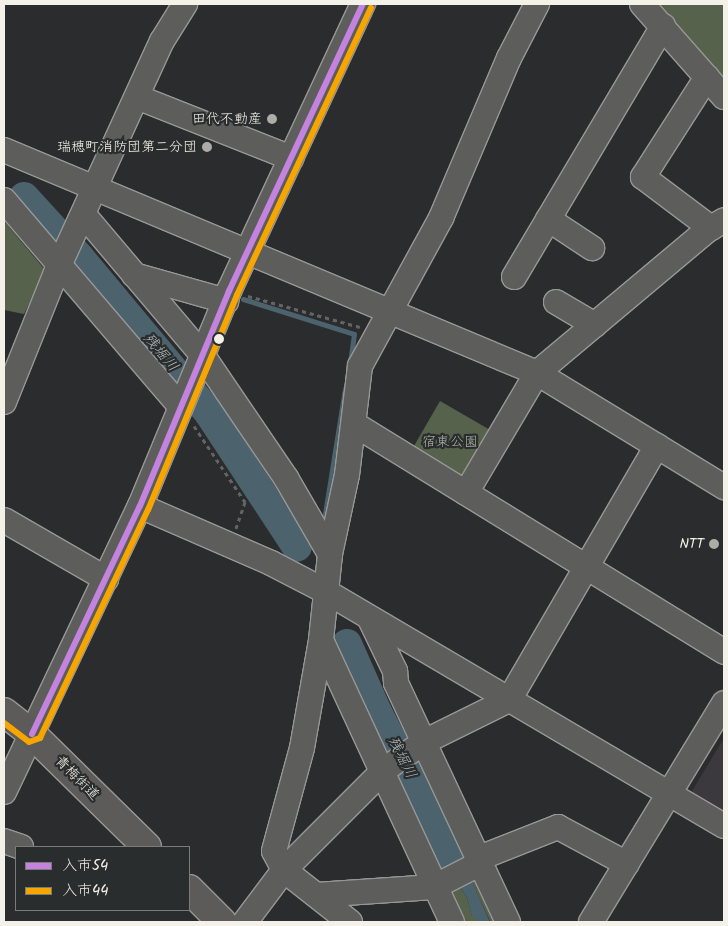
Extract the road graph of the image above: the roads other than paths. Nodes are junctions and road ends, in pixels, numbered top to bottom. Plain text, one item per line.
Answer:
1 (185, 4) edge
2 (363, 4) edge
3 (537, 4) edge
4 (642, 4) edge
5 (663, 26) junction
6 (707, 77) junction
7 (137, 97) junction
8 (724, 97) edge
9 (4, 150) edge
10 (292, 158) junction
11 (96, 189) junction
12 (4, 200) edge
13 (82, 219) junction
14 (548, 219) junction
15 (718, 224) edge
16 (592, 248) dead end
17 (247, 253) junction
18 (62, 260) junction
19 (134, 275) junction
20 (514, 277) dead end
21 (228, 296) junction
22 (556, 302) dead end
23 (386, 323) junction
24 (595, 325) junction
25 (201, 360) junction
26 (537, 373) junction
27 (4, 402) edge
28 (183, 404) junction
29 (354, 424) junction
30 (657, 446) junction
31 (724, 486) edge
32 (466, 493) junction
33 (140, 506) junction
34 (4, 520) edge
35 (330, 554) junction
36 (586, 567) junction
37 (106, 579) junction
38 (325, 591) junction
39 (370, 619) junction
40 (321, 640) junction
41 (724, 652) edge
42 (509, 700) junction
43 (724, 703) edge
44 (4, 712) edge
45 (32, 734) junction
46 (422, 743) junction
47 (386, 769) junction
48 (4, 792) edge
49 (668, 792) junction
50 (724, 826) edge
51 (4, 841) edge
52 (18, 846) edge
53 (145, 846) edge
54 (478, 864) junction
55 (627, 864) junction
56 (284, 870) junction
57 (438, 884) junction
58 (316, 895) junction
59 (192, 896) edge
60 (222, 922) edge
61 (245, 922) edge
62 (350, 922) edge
63 (452, 922) edge
64 (508, 922) edge
65 (591, 922) edge

1 - 7 street
2 - 10 street
3 - 23 street
4 - 5 street
5 - 6 street
5 - 14 street
6 - 8 street
6 - 15 street
7 - 10 street
7 - 11 street
9 - 11 street
10 - 17 street
11 - 13 street
11 - 17 street
12 - 18 street
13 - 18 street
13 - 19 street
14 - 16 street
14 - 20 street
15 - 24 street
17 - 21 street
17 - 23 street
18 - 27 street
18 - 28 street
19 - 21 street
19 - 25 street
21 - 25 street
22 - 24 street
23 - 26 street
23 - 29 street
24 - 26 street
25 - 28 street
25 - 35 street
26 - 30 street
26 - 32 street
28 - 33 street
29 - 32 street
29 - 35 street
30 - 31 street
30 - 36 street
32 - 36 street
33 - 37 street
33 - 38 street
34 - 37 street
35 - 38 street
36 - 41 street
36 - 42 street
37 - 45 street
38 - 39 street
38 - 40 street
39 - 42 street
39 - 46 street
40 - 47 street
40 - 56 street
42 - 46 street
42 - 49 street
43 - 49 street
44 - 45 main road, 青梅街道
45 - 48 street
45 - 53 main road, 青梅街道
46 - 47 street
46 - 54 street
47 - 56 street
47 - 57 street
49 - 50 street
49 - 55 street
51 - 52 street
54 - 55 street
54 - 57 street
54 - 64 street
55 - 65 street
56 - 58 street
56 - 61 street
57 - 58 street
57 - 63 street
58 - 62 street
59 - 60 main road

